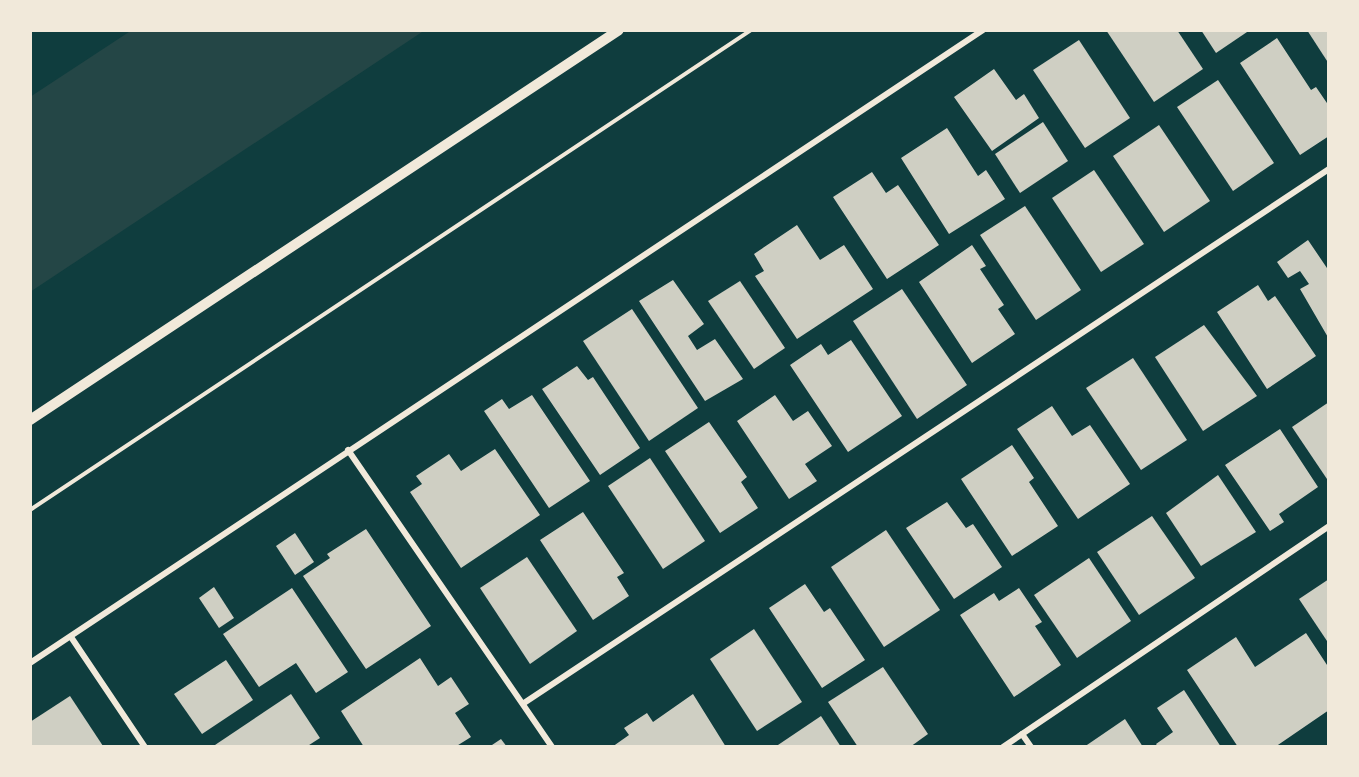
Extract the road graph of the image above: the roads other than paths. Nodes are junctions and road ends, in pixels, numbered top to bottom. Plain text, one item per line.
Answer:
1 (619, 30) edge
2 (984, 30) edge
3 (1329, 170) edge
4 (30, 420) edge
5 (348, 450) junction
6 (1329, 526) edge
7 (71, 637) junction
8 (30, 663) edge
9 (524, 703) junction
10 (1022, 734) junction
11 (145, 747) edge
12 (552, 747) edge
13 (1003, 747) edge
14 (1031, 747) edge

1 - 4 street
2 - 5 street
3 - 9 street
5 - 7 street
5 - 9 street
6 - 10 street
7 - 8 street
7 - 11 street
9 - 12 street
10 - 13 street
10 - 14 street

